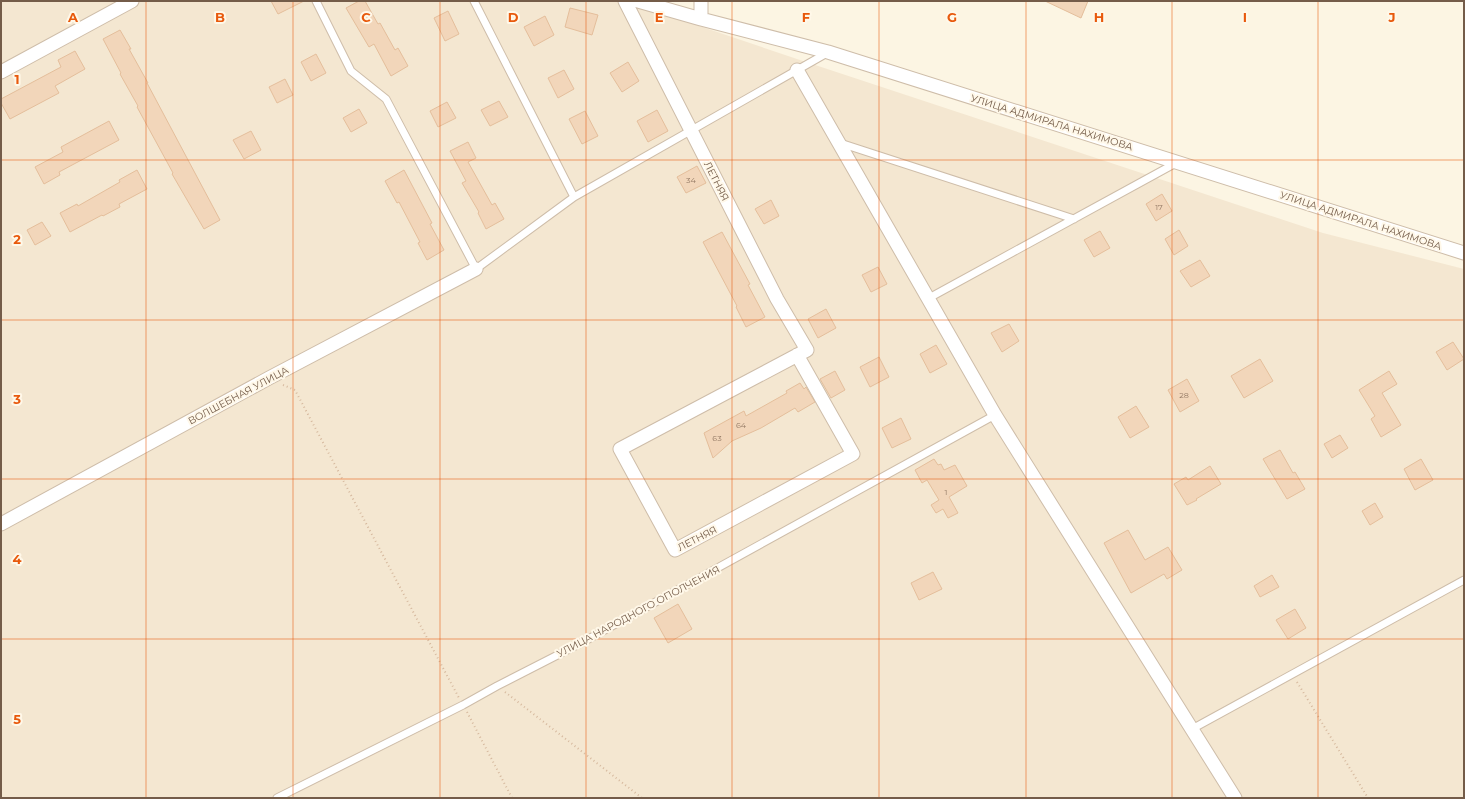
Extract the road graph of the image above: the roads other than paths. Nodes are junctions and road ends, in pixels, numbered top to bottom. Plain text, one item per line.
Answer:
1 (132, 1) edge
2 (316, 1) edge
3 (474, 1) edge
4 (625, 1) edge
5 (638, 1) edge
6 (701, 1) edge
7 (701, 19) junction
8 (828, 52) junction
9 (797, 70) junction
10 (1, 72) edge
11 (692, 131) junction
12 (840, 143) junction
13 (1177, 162) junction
14 (574, 197) junction
15 (1074, 219) junction
16 (1464, 253) edge
17 (476, 269) junction
18 (928, 298) junction
19 (797, 355) junction
20 (995, 415) junction
21 (1, 524) edge
22 (1464, 580) edge
23 (1192, 729) junction
24 (277, 798) edge
25 (1235, 798) edge

1 - 10 street
2 - 17 lane
3 - 14 lane
4 - 11 street, ЛЕТНЯЯ
5 - 7 street, УЛИЦА АДМИРАЛА НАХИМОВА
6 - 7 street
7 - 8 street, УЛИЦА АДМИРАЛА НАХИМОВА
8 - 9 lane
8 - 13 street, УЛИЦА АДМИРАЛА НАХИМОВА
9 - 11 lane
9 - 12 street
11 - 14 lane
11 - 19 street, ЛЕТНЯЯ
12 - 15 lane
12 - 18 street
13 - 15 lane
13 - 16 street, УЛИЦА АДМИРАЛА НАХИМОВА
14 - 17 lane
15 - 18 lane
17 - 21 street, ВОЛШЕБНАЯ УЛИЦА
18 - 20 street
19 - 19 street, ЛЕТНЯЯ
20 - 23 street
20 - 24 lane, УЛИЦА НАРОДНОГО ОПОЛЧЕНИЯ
22 - 23 lane
23 - 25 street

